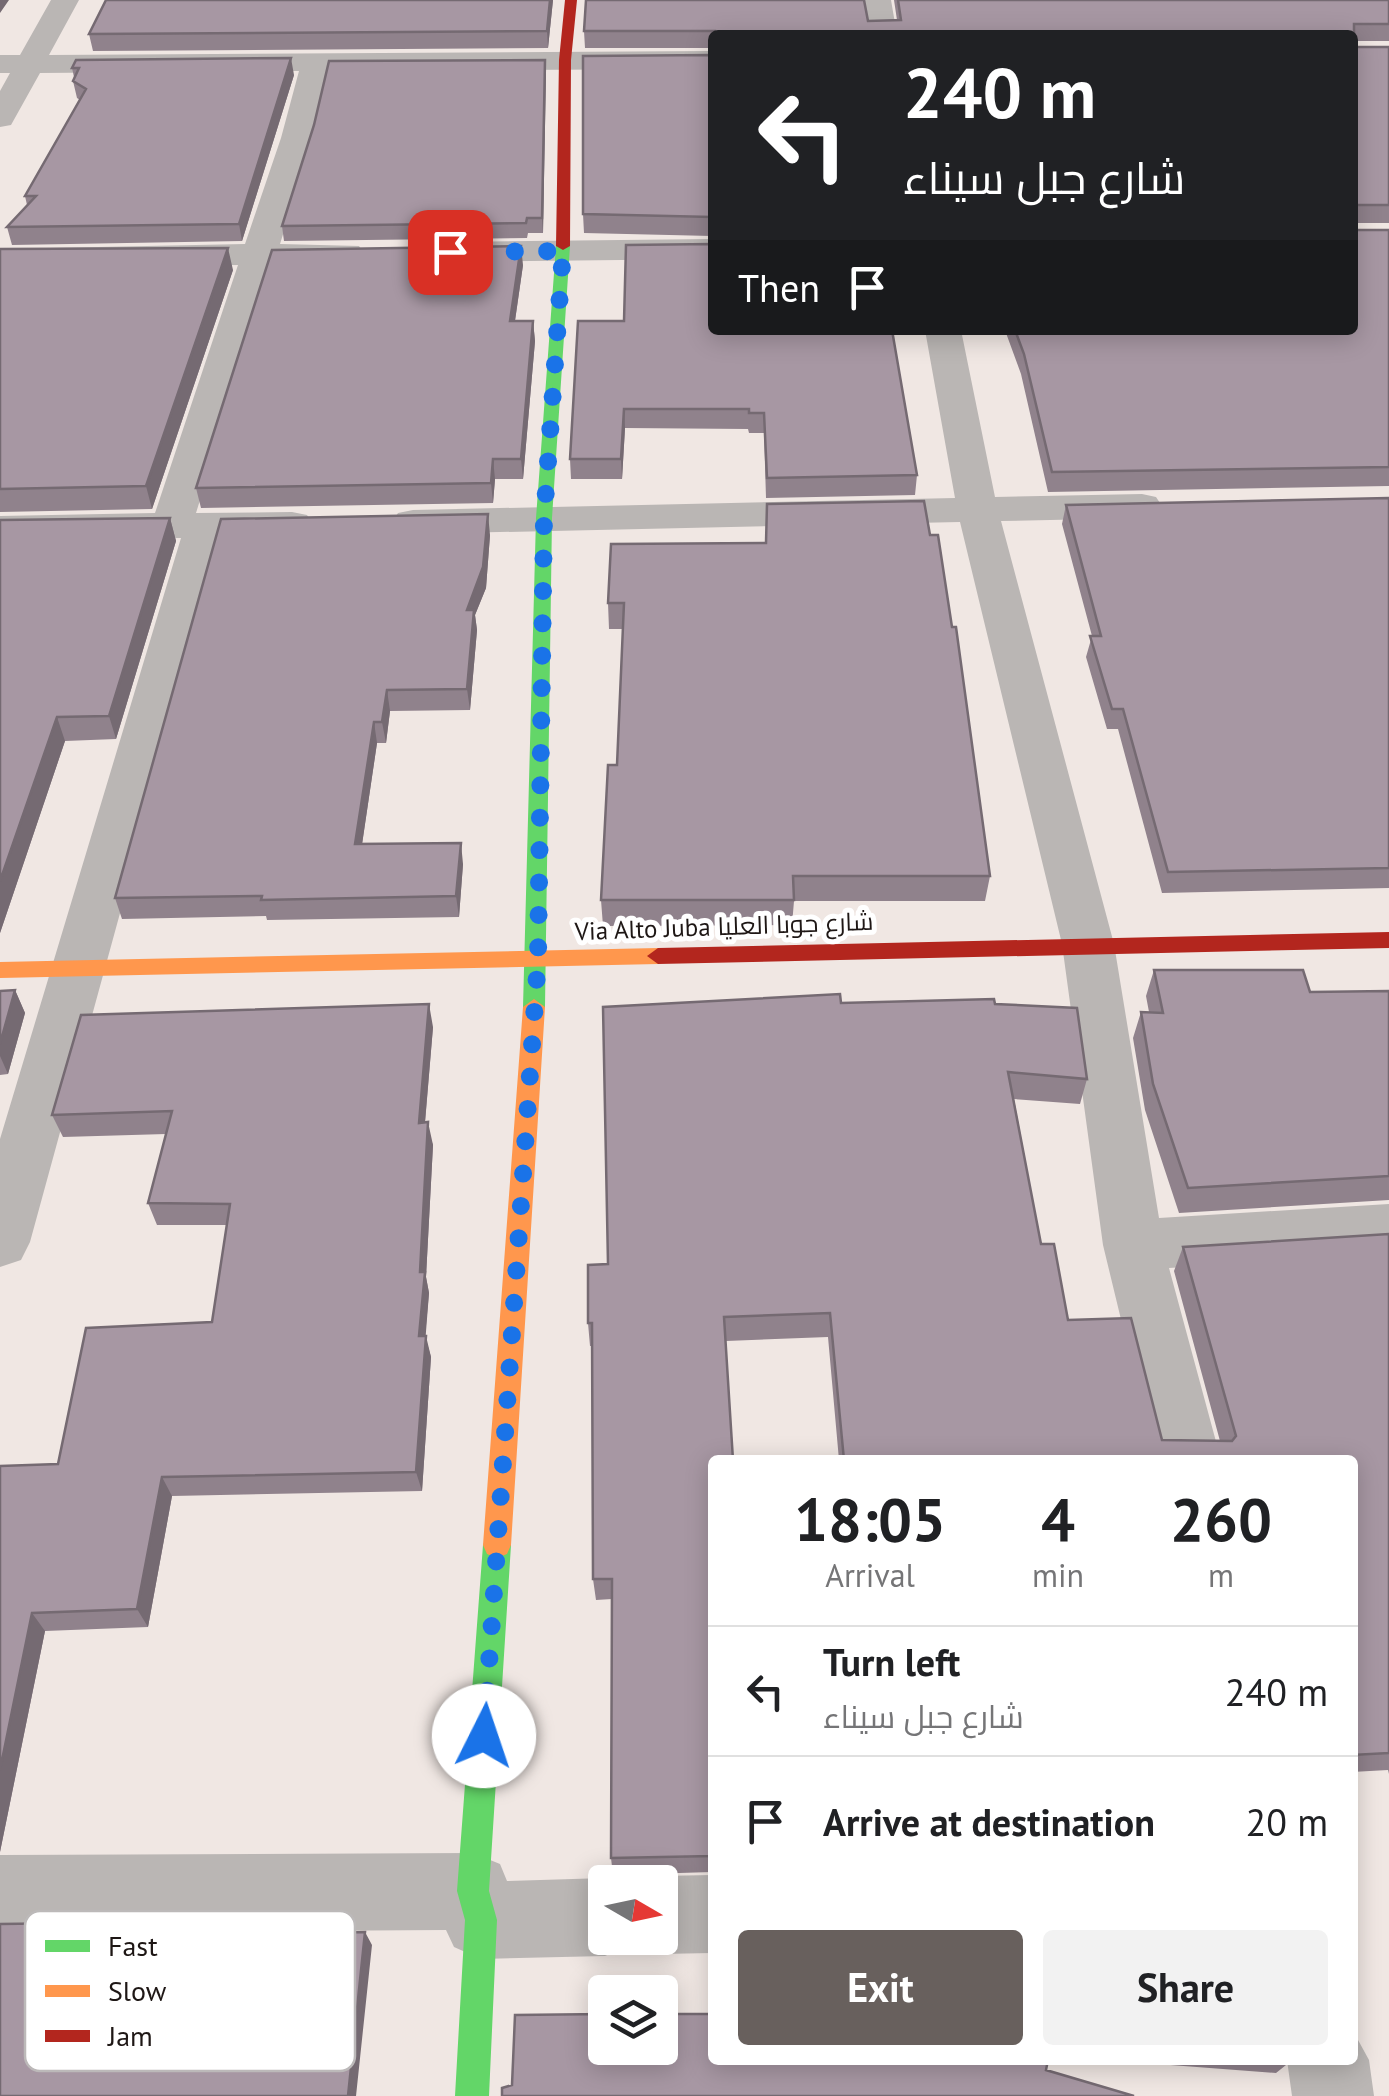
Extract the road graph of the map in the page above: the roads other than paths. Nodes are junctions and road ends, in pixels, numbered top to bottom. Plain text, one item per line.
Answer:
1 (64, 0) edge
2 (570, 0) edge
3 (877, 0) edge
4 (883, 30) edge
5 (316, 60) junction
6 (565, 60) junction
7 (708, 60) edge
8 (13, 64) edge
9 (0, 118) edge
10 (708, 249) edge
11 (563, 251) junction
12 (412, 252) edge
13 (374, 253) edge
14 (260, 254) junction
15 (0, 259) edge
16 (944, 335) edge
17 (1173, 506) edge
18 (977, 509) junction
19 (544, 518) junction
20 (188, 527) junction
21 (0, 528) edge
22 (1389, 940) edge
23 (1088, 944) junction
24 (538, 959) junction
25 (76, 969) junction
26 (0, 970) edge
27 (1389, 1229) edge
28 (0, 1242) edge
29 (1133, 1245) junction
30 (1187, 1455) edge
31 (0, 1894) edge
32 (477, 1906) junction
33 (708, 1914) edge
34 (678, 1915) edge
35 (588, 1916) edge
36 (1329, 2065) edge
37 (472, 2096) edge
38 (1334, 2096) edge

1 - 8 street
2 - 6 street
3 - 4 street
5 - 6 street
5 - 8 street
5 - 14 street
6 - 7 street
6 - 11 street
8 - 9 street
10 - 11 street
11 - 12 street
11 - 19 street
13 - 14 street
14 - 15 street
14 - 20 street
16 - 18 street
17 - 18 street
18 - 19 street
18 - 23 street
19 - 20 street
19 - 24 street
20 - 21 street
20 - 25 street
22 - 23 street, Via Alto Juba شارع جوبا العليا
23 - 24 street, Via Alto Juba شارع جوبا العليا
23 - 29 street
24 - 25 street, Via Alto Juba شارع جوبا العليا
24 - 32 street
25 - 26 street, Via Alto Juba شارع جوبا العليا
25 - 28 street
27 - 29 street
29 - 30 street
31 - 32 street
32 - 35 street
32 - 37 street
33 - 34 street
36 - 38 street

